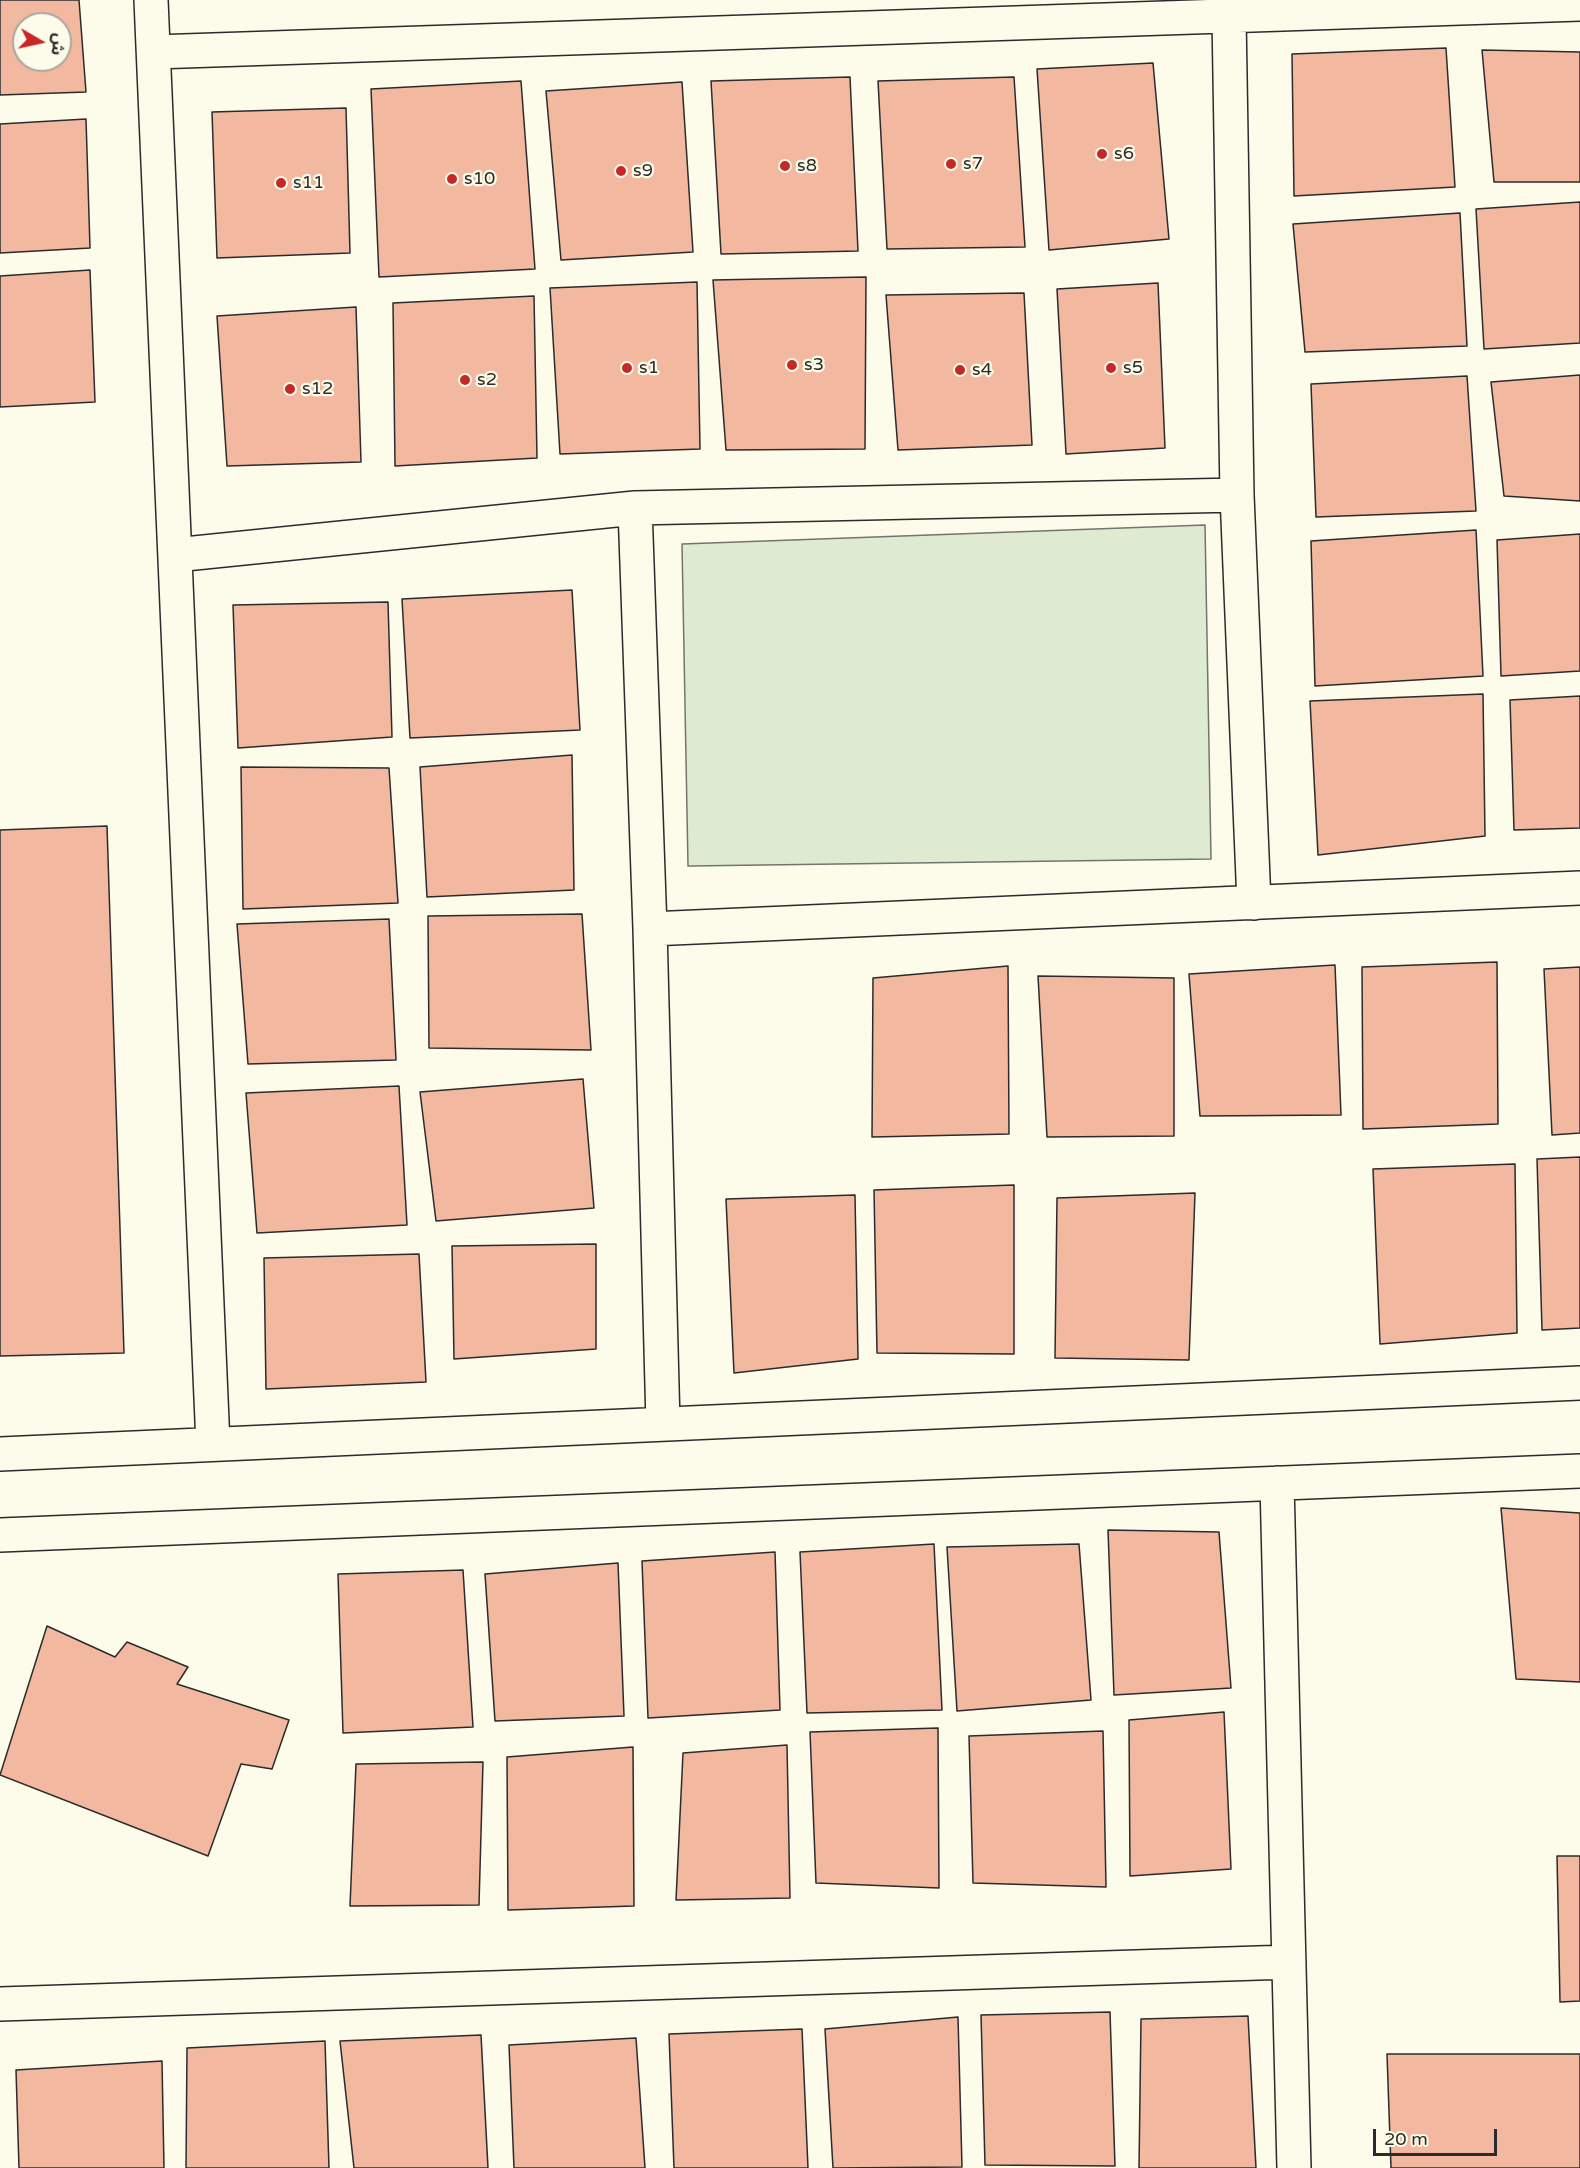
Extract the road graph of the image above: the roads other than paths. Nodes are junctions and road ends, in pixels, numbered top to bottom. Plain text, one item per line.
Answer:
1 (151, 0) edge
2 (1580, 4) edge
3 (1229, 16) junction
4 (154, 52) junction
5 (1237, 495) junction
6 (635, 508) junction
7 (175, 555) junction
8 (1580, 888) edge
9 (1254, 903) junction
10 (650, 929) junction
11 (1580, 1383) edge
12 (663, 1424) junction
13 (213, 1444) junction
14 (0, 1454) edge
15 (1580, 1471) edge
16 (1277, 1483) junction
17 (0, 1535) edge
18 (1289, 1962) junction
19 (0, 2004) edge
20 (1294, 2168) edge

1 - 4 street
2 - 3 street
3 - 4 street
3 - 5 street
4 - 7 street
5 - 6 street
5 - 9 street
6 - 7 street
6 - 10 street
7 - 13 street
8 - 9 street
9 - 10 street
10 - 12 street
11 - 12 street
12 - 13 street
13 - 14 street
15 - 16 street
16 - 17 street
16 - 18 street
18 - 19 street
18 - 20 street

